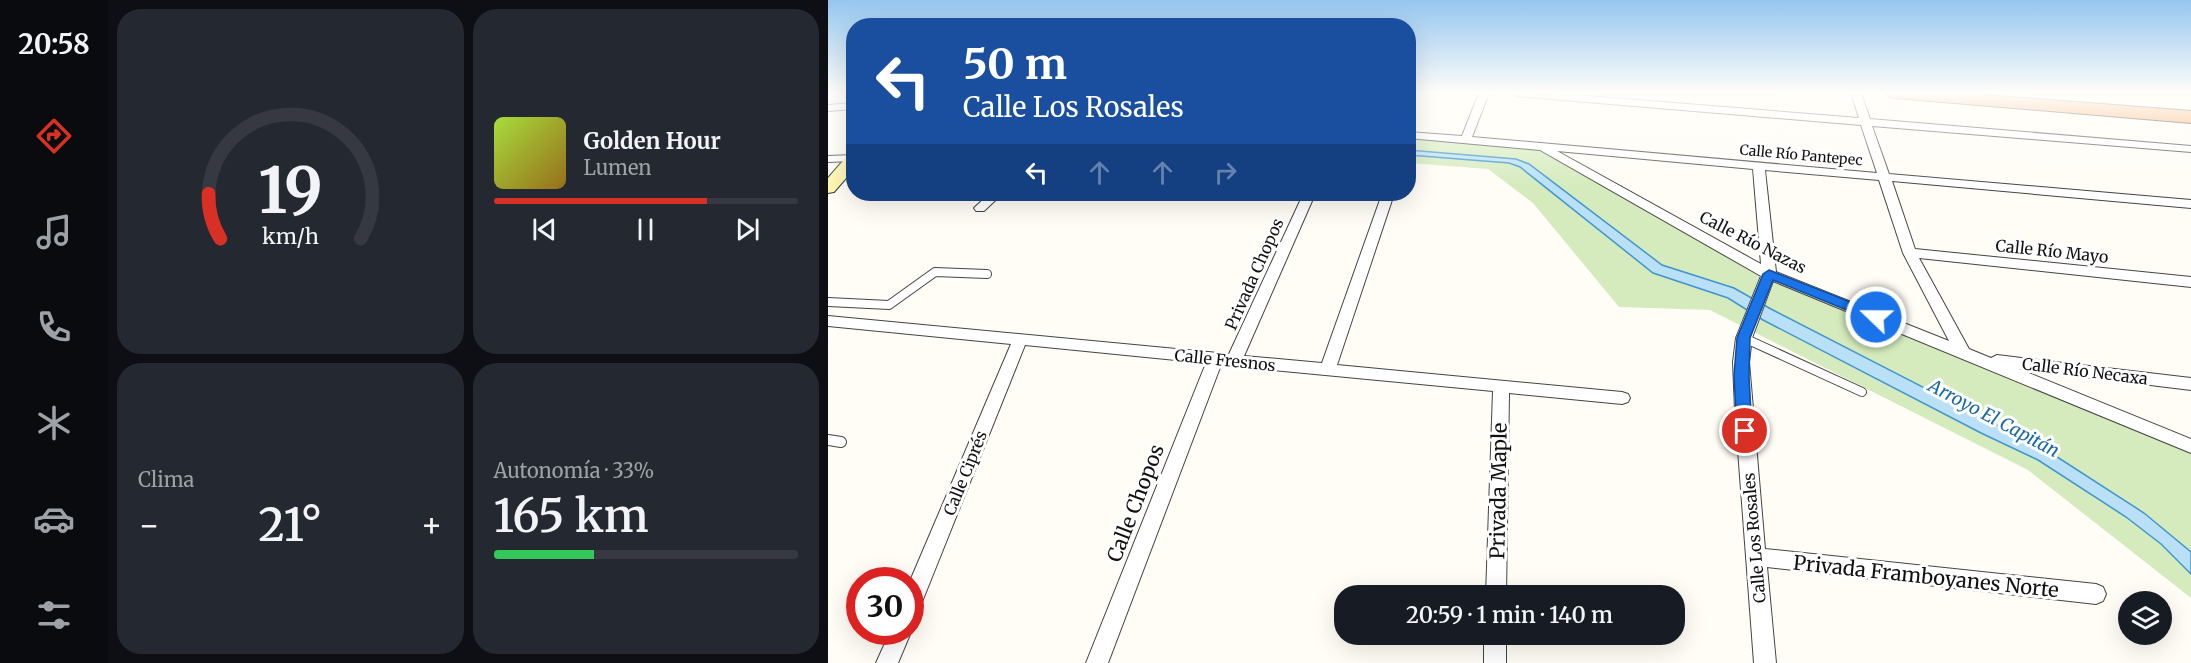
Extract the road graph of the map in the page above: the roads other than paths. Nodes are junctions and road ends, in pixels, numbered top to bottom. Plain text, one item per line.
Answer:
1 (1472, 124) edge
2 (1867, 124) edge
3 (1889, 124) edge
4 (1416, 136) edge
5 (1466, 140) junction
6 (1541, 147) junction
7 (2191, 149) edge
8 (846, 158) edge
9 (828, 159) edge
10 (1759, 167) junction
11 (846, 168) edge
12 (1884, 177) junction
13 (828, 189) edge
14 (988, 201) edge
15 (1306, 201) dead end
16 (1386, 201) edge
17 (2191, 204) edge
18 (980, 208) dead end
19 (1910, 253) junction
20 (987, 274) dead end
21 (1769, 274) junction
22 (2191, 282) edge
23 (828, 302) edge
24 (828, 321) edge
25 (1744, 338) junction
26 (1020, 340) junction
27 (1962, 351) junction
28 (1215, 359) junction
29 (1979, 359) junction
30 (1234, 361) junction
31 (1327, 371) junction
32 (2191, 384) edge
33 (1501, 387) junction
34 (1862, 392) dead end
35 (1622, 398) dead end
36 (828, 440) edge
37 (840, 442) dead end
38 (2191, 446) edge
39 (1756, 557) junction
40 (924, 573) edge
41 (1496, 585) edge
42 (2096, 594) dead end
43 (895, 645) edge
44 (1495, 645) edge
45 (887, 663) edge
46 (1097, 663) edge
47 (1495, 663) edge
48 (1765, 663) edge

1 - 5 street
2 - 12 street
3 - 7 street
4 - 5 street, Calle Río Pantepec
5 - 6 street, Calle Río Pantepec
6 - 10 street, Calle Río Pantepec
6 - 21 street, Calle Río Nazas
8 - 9 lane
10 - 12 street, Calle Río Pantepec
10 - 21 street
11 - 13 street
12 - 17 street, Calle Río Pantepec
12 - 19 street
14 - 18 street
15 - 30 street, Privada Chopos
16 - 31 street
19 - 22 street, Calle Río Mayo
19 - 27 street
20 - 23 lane
21 - 25 street, Calle Los Rosales
21 - 27 street, Calle Río Nazas
24 - 26 street, Calle Fresnos
25 - 34 lane
25 - 39 street, Calle Los Rosales
26 - 28 street, Calle Fresnos
26 - 40 street, Calle Ciprés
27 - 29 street, Calle Río Nazas
28 - 30 street, Calle Fresnos
28 - 46 street, Calle Chopos
29 - 32 street, Calle Río Necaxa
29 - 38 street, Calle Río Nazas
30 - 31 street, Calle Fresnos
31 - 33 street, Calle Fresnos
33 - 35 street, Calle Fresnos
33 - 41 street, Privada Maple
36 - 37 lane
39 - 42 street, Privada Framboyanes Norte
39 - 48 street, Calle Los Rosales
43 - 45 street
44 - 47 street

